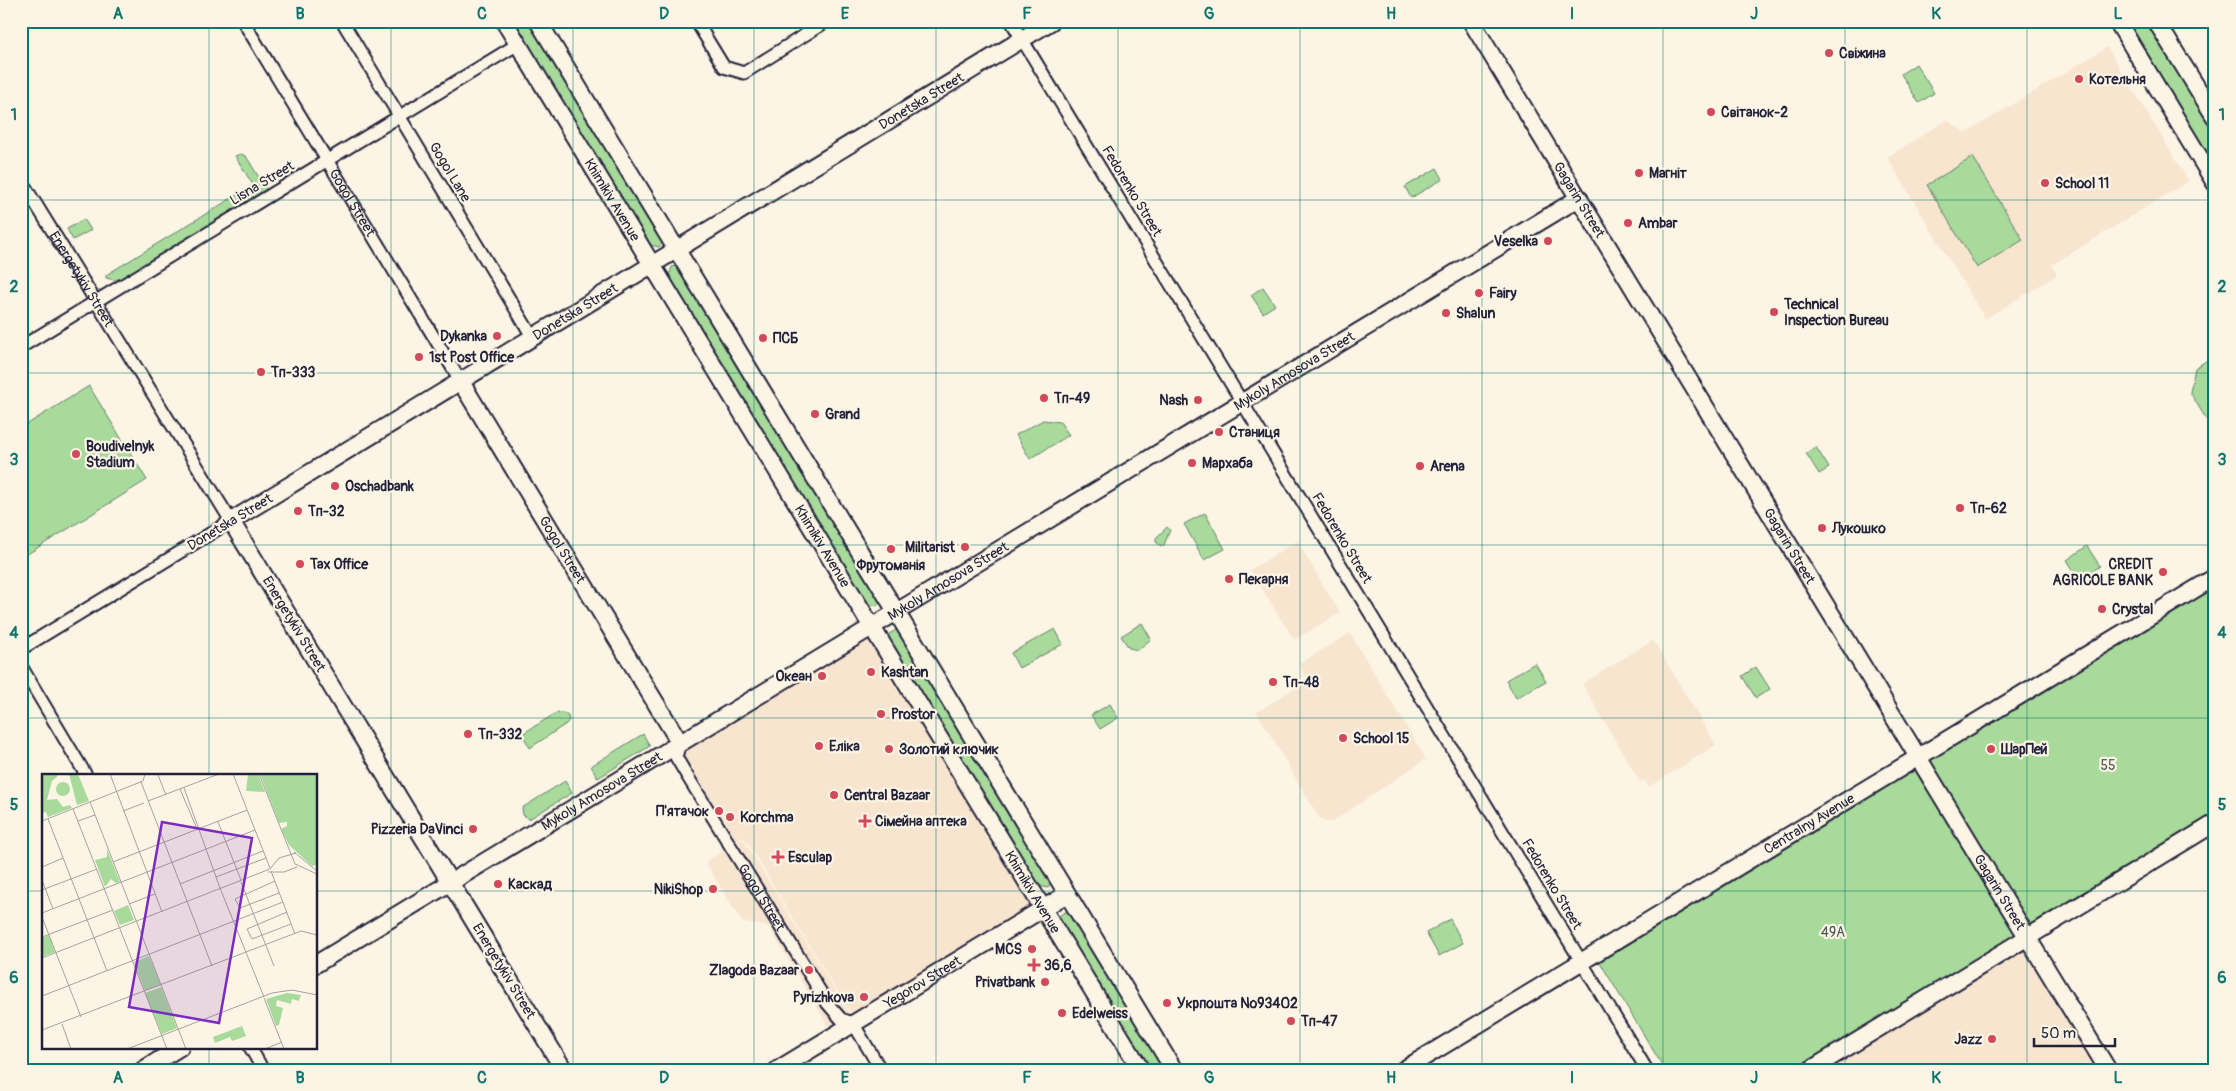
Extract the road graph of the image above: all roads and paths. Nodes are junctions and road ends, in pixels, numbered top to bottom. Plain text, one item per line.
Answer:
1 (243, 21) edge
2 (342, 21) edge
3 (504, 21) edge
4 (696, 21) edge
5 (827, 21) edge
6 (1011, 21) edge
7 (1052, 21) edge
8 (1472, 21) edge
9 (2117, 21) edge
10 (2156, 21) edge
11 (545, 24) edge
12 (1023, 39) junction
13 (518, 44) junction
14 (400, 117) junction
15 (2215, 117) edge
16 (328, 160) junction
17 (21, 180) edge
18 (2215, 183) edge
19 (1580, 198) junction
20 (675, 250) junction
21 (652, 264) junction
22 (96, 302) junction
23 (533, 338) junction
24 (21, 347) edge
25 (461, 382) junction
26 (1242, 402) junction
27 (231, 521) junction
28 (2215, 577) edge
29 (896, 612) junction
30 (872, 626) junction
31 (21, 646) edge
32 (21, 666) edge
33 (680, 743) junction
34 (1919, 756) junction
35 (85, 774) edge
36 (2215, 823) edge
37 (450, 883) junction
38 (1067, 894) junction
39 (1043, 908) junction
40 (2028, 937) junction
41 (1581, 962) junction
42 (318, 963) edge
43 (854, 1023) junction
44 (178, 1048) edge
45 (251, 1048) edge
46 (143, 1070) edge
47 (263, 1070) edge
48 (564, 1070) edge
49 (777, 1070) edge
50 (881, 1070) edge
51 (1141, 1070) edge
52 (1174, 1070) edge
53 (1403, 1070) edge
54 (1646, 1070) edge
55 (1810, 1070) edge
56 (2108, 1070) edge

1 - 16 street, Gogol Street
2 - 14 street, Gogol Lane
3 - 13 street, Khimikiv Avenue
4 - 5 street
6 - 12 street, Fedorenko Street
7 - 12 street, Donetska Street
8 - 19 street, Gagarin Street
9 - 18 street
10 - 15 street
11 - 20 street, Khimikiv Avenue
12 - 20 street, Donetska Street
12 - 26 street, Fedorenko Street
13 - 14 street, Lisna Street
13 - 21 street, Khimikiv Avenue
14 - 16 street, Lisna Street
14 - 23 street, Gogol Lane
16 - 22 street, Lisna Street
16 - 25 street, Gogol Street
17 - 22 street, Energetykiv Street
19 - 26 street, Mykoly Amosova Street
19 - 34 street, Gagarin Street
20 - 21 street, Donetska Street
20 - 29 street, Khimikiv Avenue
21 - 23 street, Donetska Street
21 - 30 street, Khimikiv Avenue
22 - 24 street, Lisna Street
22 - 27 street, Energetykiv Street
23 - 25 street, Donetska Street
25 - 27 street, Donetska Street
25 - 33 street, Gogol Street
26 - 29 street, Mykoly Amosova Street
26 - 41 street, Fedorenko Street
27 - 31 street, Donetska Street
27 - 37 street, Energetykiv Street
28 - 34 street, Centralny Avenue
29 - 30 street, Mykoly Amosova Street
29 - 38 street, Khimikiv Avenue
30 - 33 street, Mykoly Amosova Street
30 - 39 street, Khimikiv Avenue
32 - 35 street
33 - 37 street, Mykoly Amosova Street
33 - 43 street, Gogol Street
34 - 40 street, Gagarin Street
34 - 41 street, Centralny Avenue
36 - 40 street
37 - 42 street, Mykoly Amosova Street
37 - 48 street, Energetykiv Street
38 - 39 street, Yegorov Street
38 - 52 street, Khimikiv Avenue
39 - 43 street, Yegorov Street
39 - 51 street, Khimikiv Avenue
40 - 55 street
40 - 56 street, Gagarin Street
41 - 53 street, Centralny Avenue
41 - 54 street, Fedorenko Street
43 - 49 street, Yegorov Street
43 - 50 street, Gogol Street
44 - 46 street
45 - 47 street

